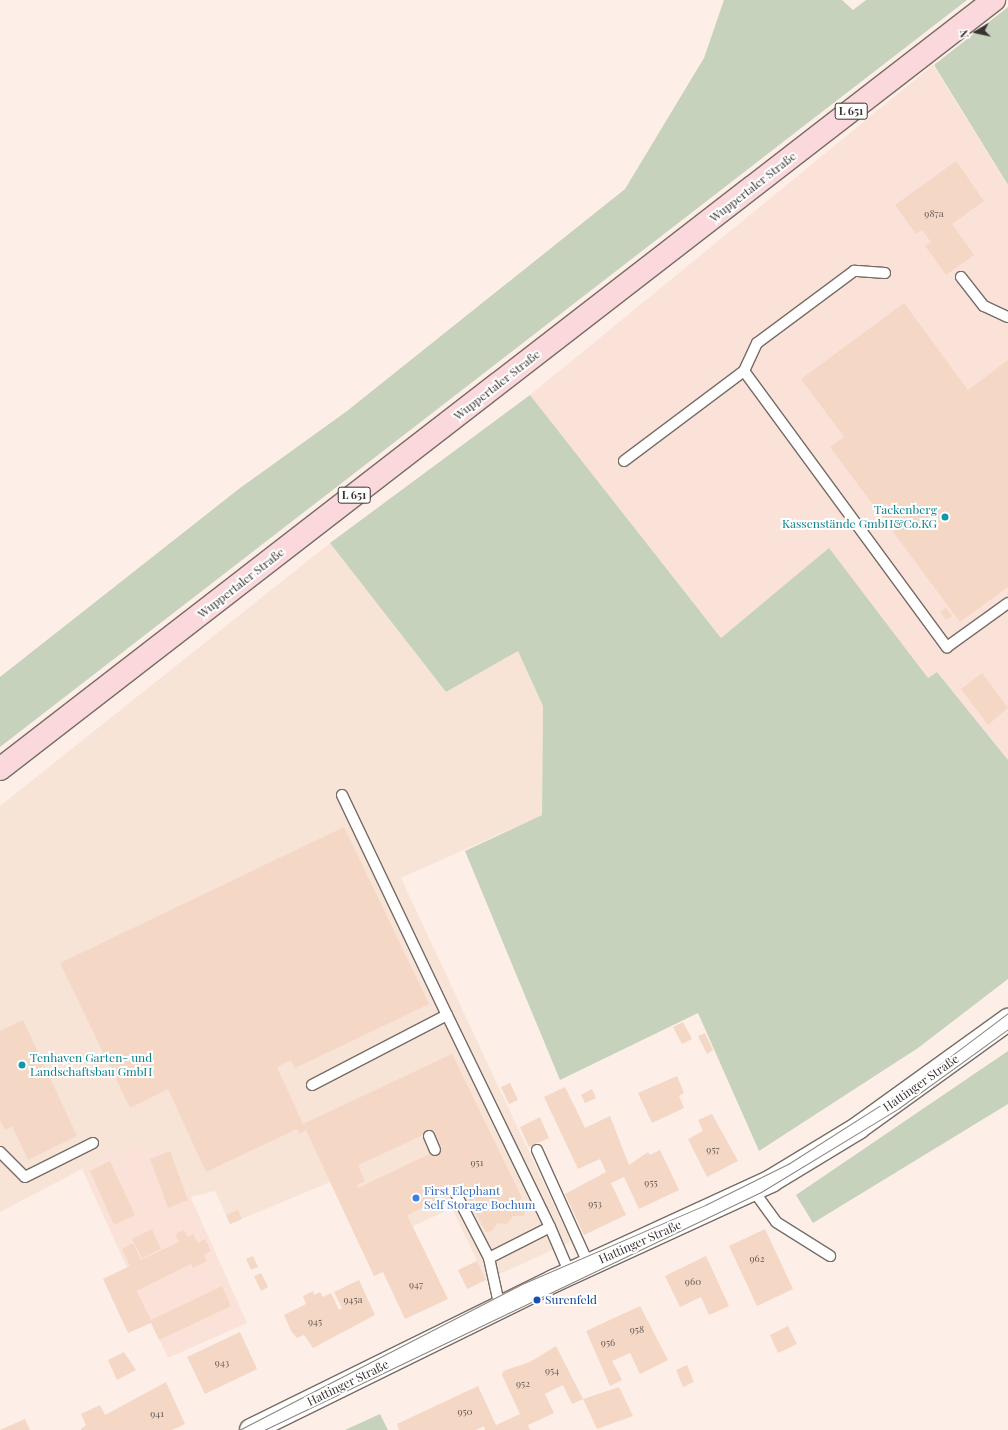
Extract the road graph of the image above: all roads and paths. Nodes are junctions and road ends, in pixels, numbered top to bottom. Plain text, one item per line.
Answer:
1 (994, 0) edge
2 (885, 273) dead end
3 (961, 277) dead end
4 (1008, 318) edge
5 (744, 371) junction
6 (624, 461) dead end
7 (1008, 603) edge
8 (0, 769) edge
9 (342, 796) dead end
10 (447, 1015) junction
11 (1008, 1020) edge
12 (312, 1085) dead end
13 (428, 1136) dead end
14 (93, 1143) dead end
15 (435, 1150) dead end
16 (537, 1150) dead end
17 (0, 1152) edge
18 (753, 1190) junction
19 (456, 1192) dead end
20 (550, 1227) junction
21 (830, 1256) dead end
22 (489, 1258) junction
23 (579, 1269) junction
24 (500, 1308) junction
25 (251, 1430) edge

1 - 8 main road, Wuppertaler Straße / L 651
2 - 5 lane
3 - 4 lane
5 - 6 lane
5 - 7 lane
9 - 10 lane
10 - 12 lane
10 - 20 lane
11 - 18 street, Hattinger Straße
13 - 15 lane
14 - 17 lane
16 - 23 lane
18 - 21 lane
18 - 23 street, Hattinger Straße
19 - 22 lane
20 - 22 lane
20 - 23 lane
22 - 24 lane
23 - 24 street, Hattinger Straße
24 - 25 street, Hattinger Straße

